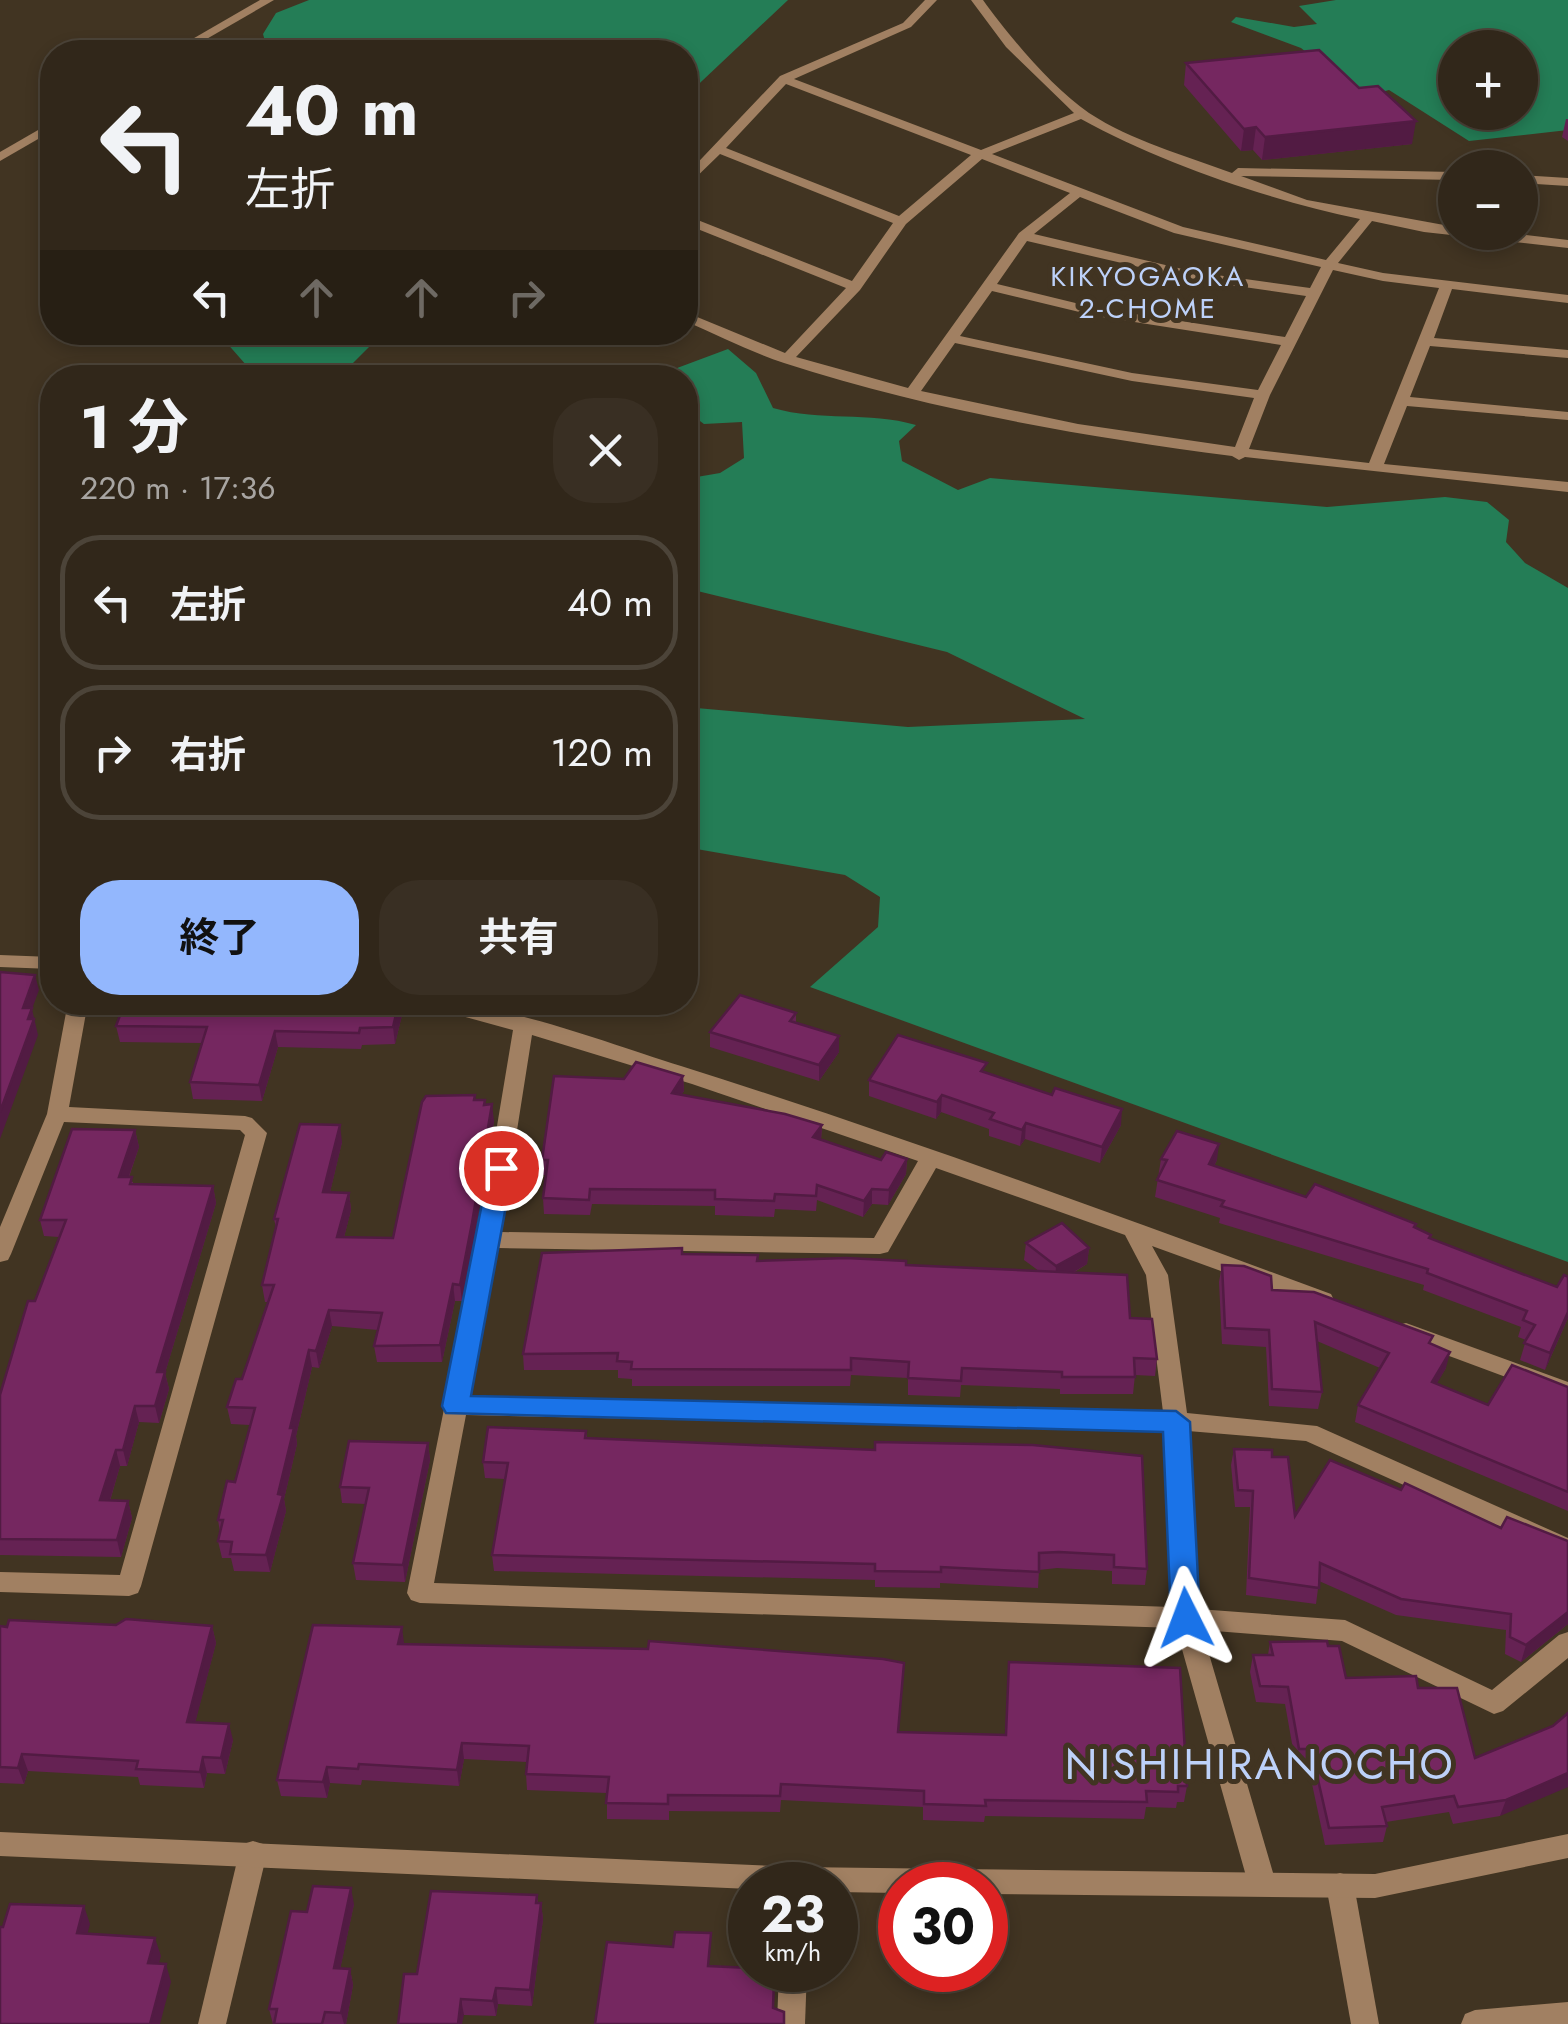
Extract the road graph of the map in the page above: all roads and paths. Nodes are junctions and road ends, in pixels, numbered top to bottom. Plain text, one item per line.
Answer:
1 (268, 0) edge
2 (931, 0) edge
3 (977, 0) edge
4 (197, 40) edge
5 (784, 79) junction
6 (1082, 114) junction
7 (40, 133) edge
8 (718, 149) junction
9 (979, 155) junction
10 (0, 157) edge
11 (698, 170) edge
12 (1221, 172) junction
13 (1438, 176) edge
14 (1538, 180) edge
15 (1568, 182) edge
16 (1076, 194) junction
17 (1368, 218) junction
18 (901, 221) junction
19 (698, 225) edge
20 (1024, 236) junction
21 (1568, 244) edge
22 (1329, 265) junction
23 (986, 285) junction
24 (855, 288) junction
25 (1446, 288) junction
26 (1314, 293) junction
27 (1568, 299) edge
28 (698, 321) edge
29 (952, 338) junction
30 (1425, 341) junction
31 (1291, 342) junction
32 (1568, 354) edge
33 (788, 359) junction
34 (912, 393) junction
35 (1263, 395) junction
36 (1402, 401) junction
37 (1568, 416) edge
38 (1239, 455) junction
39 (1375, 468) junction
40 (1568, 487) edge
41 (0, 961) edge
42 (40, 962) edge
43 (76, 1015) edge
44 (486, 1015) edge
45 (524, 1025) junction
46 (57, 1114) junction
47 (931, 1158) junction
48 (1133, 1230) junction
49 (489, 1240) junction
50 (0, 1254) edge
51 (1350, 1310) edge
52 (1386, 1324) edge
53 (1568, 1392) edge
54 (456, 1406) junction
55 (1176, 1422) junction
56 (1568, 1549) edge
57 (0, 1582) edge
58 (1186, 1618) junction
59 (1568, 1642) edge
60 (0, 1844) edge
61 (1568, 1846) edge
62 (253, 1853) junction
63 (728, 1878) edge
64 (858, 1882) edge
65 (1262, 1883) junction
66 (1340, 1885) junction
67 (792, 1992) edge
68 (1568, 2016) edge
69 (212, 2024) edge
70 (791, 2024) edge
71 (1365, 2024) edge
72 (1475, 2024) edge

1 - 4 street
2 - 5 street
3 - 6 street
5 - 8 street
5 - 9 street
6 - 9 street
6 - 12 street
7 - 10 street
8 - 11 street
8 - 18 street
9 - 16 street
9 - 18 street
12 - 13 street
12 - 17 street
14 - 15 street
16 - 20 street
16 - 22 street
17 - 21 street
17 - 22 street
18 - 24 street
19 - 24 street
20 - 23 street
20 - 26 street
22 - 25 street
22 - 26 street
23 - 29 street
23 - 31 street
24 - 33 street
25 - 27 street
25 - 30 street
26 - 31 street
28 - 33 street
29 - 34 street
29 - 35 street
30 - 32 street
30 - 36 street
31 - 35 street
33 - 34 street
34 - 38 street
35 - 38 street
36 - 37 street
36 - 39 street
38 - 39 street
39 - 40 street
41 - 42 street
43 - 46 street
44 - 45 street
45 - 47 street
45 - 49 street
46 - 50 street
46 - 57 street
47 - 48 street
47 - 49 street
48 - 51 street
48 - 55 street
49 - 54 street
52 - 53 street
54 - 55 street
54 - 58 street
55 - 56 street
55 - 58 street
58 - 59 street
58 - 65 street
60 - 62 street
61 - 66 street
62 - 63 street
62 - 69 street
64 - 65 street
65 - 66 street
66 - 71 street
67 - 70 street
68 - 72 street

